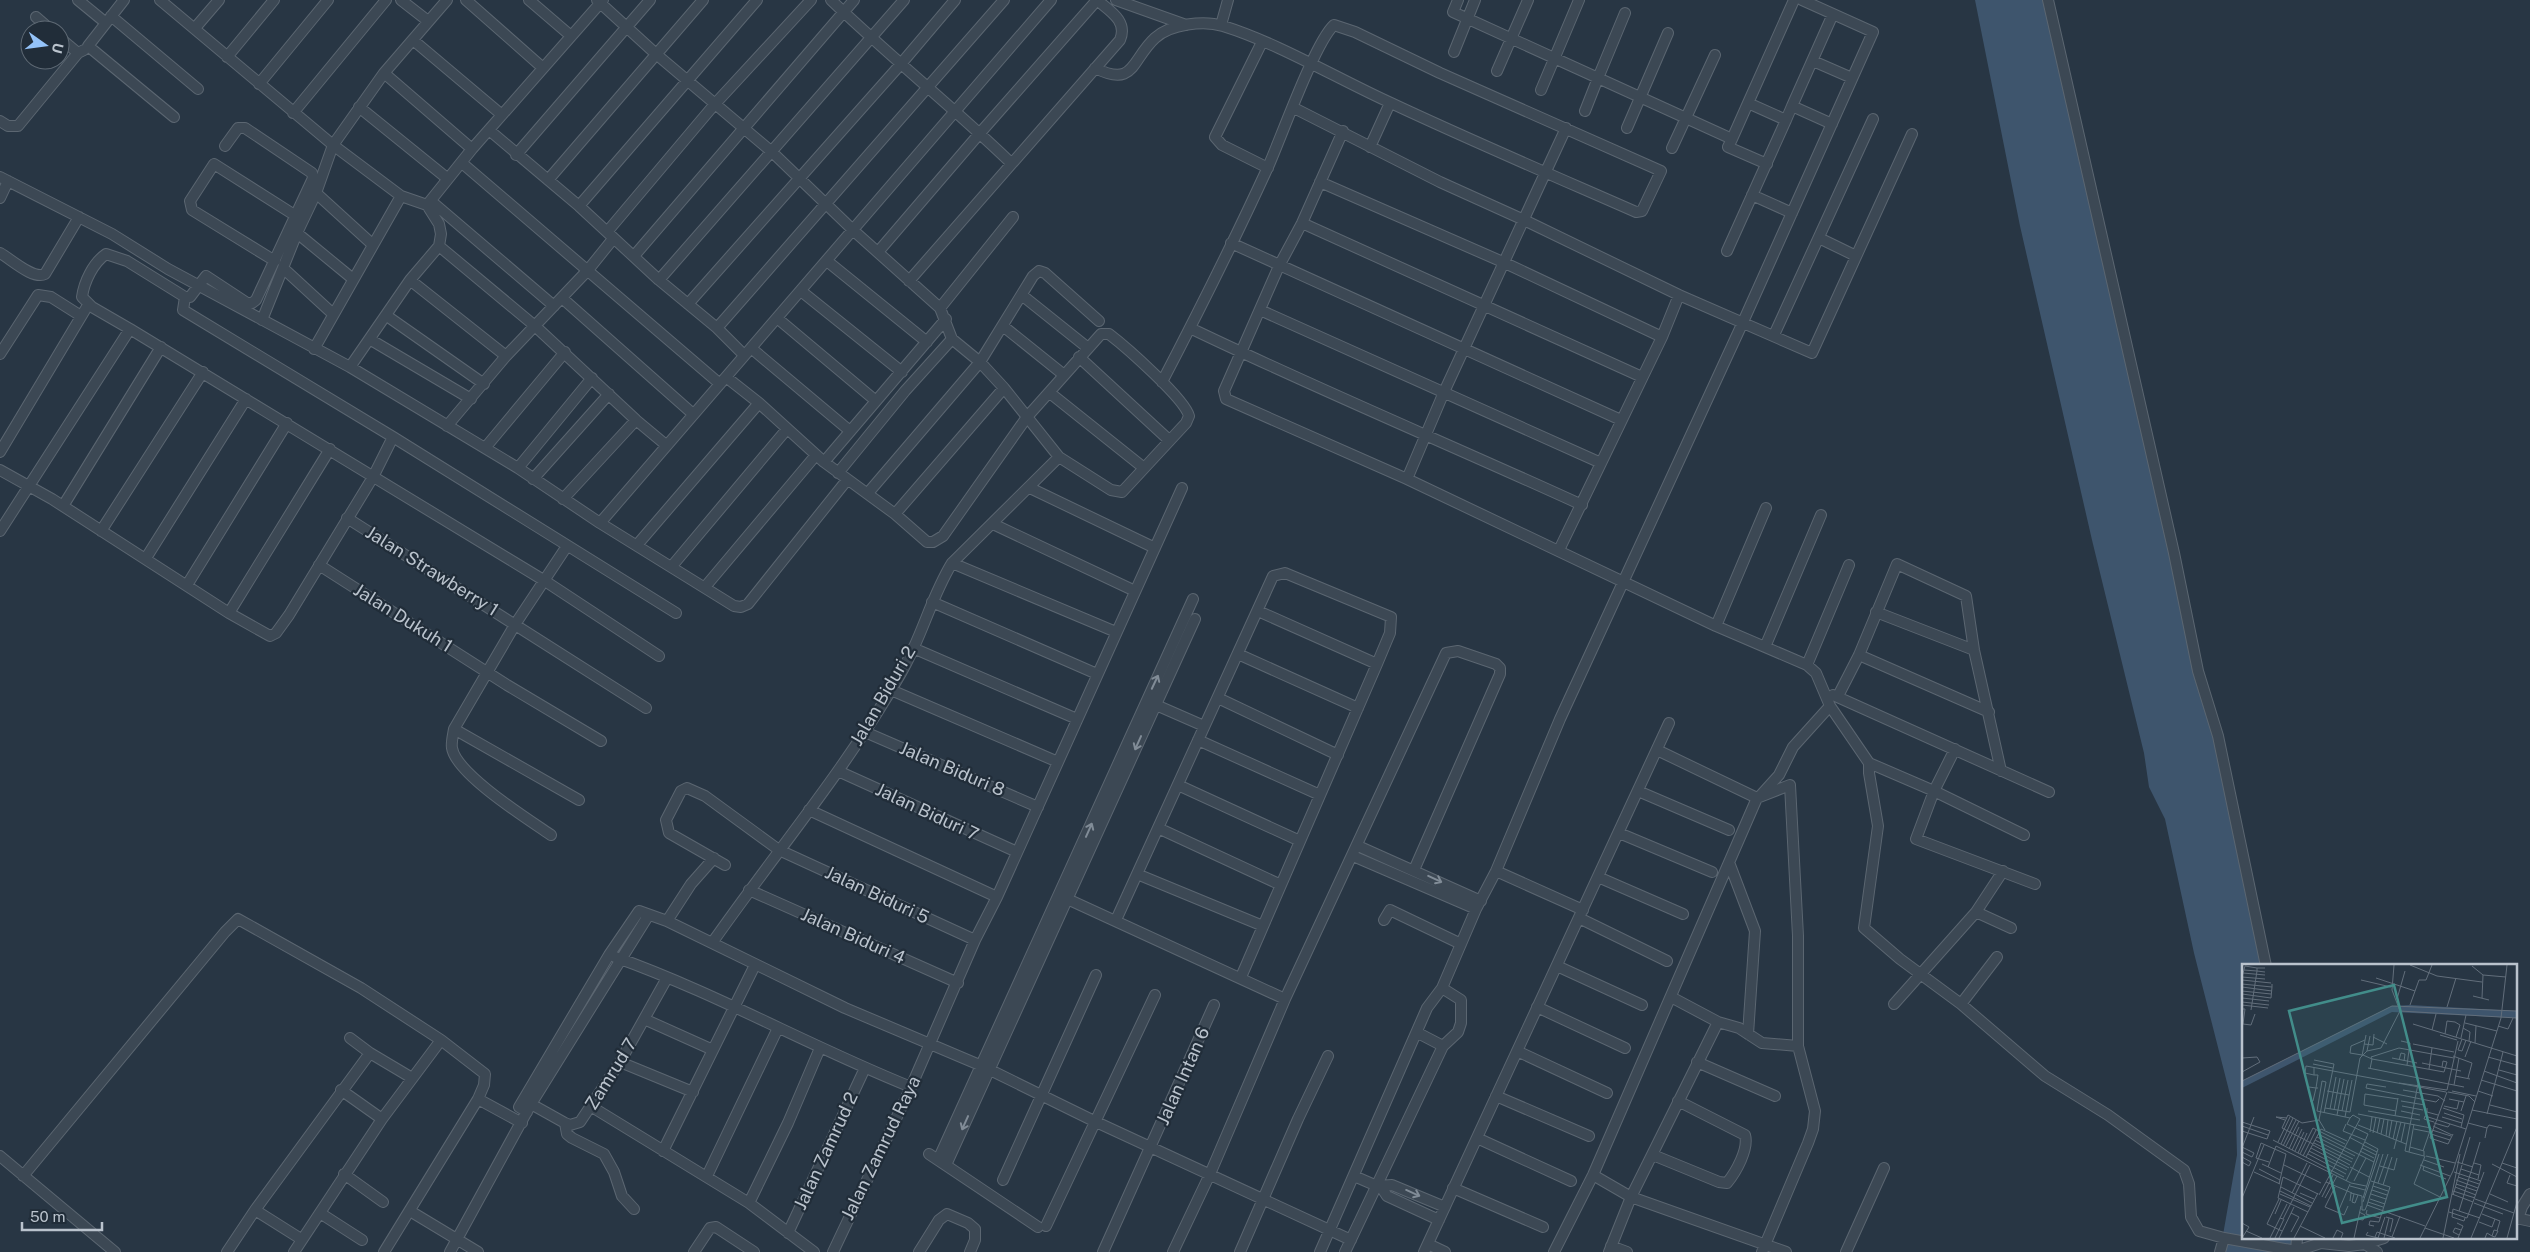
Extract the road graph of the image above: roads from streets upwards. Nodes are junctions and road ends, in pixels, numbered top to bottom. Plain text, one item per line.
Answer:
1 (78, 0) edge
2 (124, 0) edge
3 (219, 0) edge
4 (274, 0) edge
5 (328, 0) edge
6 (386, 0) edge
7 (401, 0) edge
8 (447, 0) edge
9 (466, 0) edge
10 (529, 0) edge
11 (650, 0) edge
12 (704, 0) edge
13 (757, 0) edge
14 (811, 0) edge
15 (831, 0) edge
16 (854, 0) edge
17 (904, 0) edge
18 (954, 0) edge
19 (1004, 0) edge
20 (1051, 0) edge
21 (1097, 0) edge
22 (1116, 0) edge
23 (1228, 0) edge
24 (1458, 0) edge
25 (1475, 0) edge
26 (1528, 0) edge
27 (1580, 0) edge
28 (1794, 0) edge
29 (1802, 0) edge
30 (2048, 0) edge
31 (165, 1) edge
32 (600, 1) edge
33 (844, 12) junction
34 (1626, 13) dead end
35 (1833, 14) junction
36 (36, 17) dead end
37 (1468, 18) junction
38 (108, 19) junction
39 (39, 20) edge
40 (428, 21) junction
41 (1186, 25) junction
42 (1222, 25) junction
43 (195, 28) junction
44 (626, 28) junction
45 (1668, 34) dead end
46 (571, 36) junction
47 (871, 37) junction
48 (1511, 39) junction
49 (412, 40) junction
50 (1262, 42) junction
51 (70, 46) edge
52 (88, 46) junction
53 (1454, 52) dead end
54 (78, 53) junction
55 (656, 54) junction
56 (1715, 55) dead end
57 (227, 57) junction
58 (1554, 59) junction
59 (1813, 61) junction
60 (900, 65) junction
61 (1312, 65) junction
62 (542, 68) junction
63 (1094, 68) junction
64 (1497, 71) dead end
65 (384, 73) junction
66 (1598, 78) junction
67 (1852, 78) junction
68 (687, 81) junction
69 (259, 84) junction
70 (928, 88) junction
71 (198, 89) dead end
72 (1541, 90) dead end
73 (1641, 98) junction
74 (1390, 103) junction
75 (1748, 103) junction
76 (714, 105) junction
77 (1792, 106) junction
78 (359, 107) junction
79 (1294, 108) junction
80 (956, 110) junction
81 (1585, 111) dead end
82 (293, 113) junction
83 (502, 114) junction
84 (174, 117) dead end
85 (1686, 118) junction
86 (1874, 119) dead end
87 (1786, 120) junction
88 (0, 121) edge
89 (1832, 124) junction
90 (1566, 128) junction
91 (1627, 128) dead end
92 (743, 129) junction
93 (489, 130) junction
94 (1343, 131) junction
95 (980, 133) junction
96 (1912, 134) dead end
97 (1732, 139) junction
98 (333, 144) junction
99 (225, 146) dead end
100 (1370, 147) junction
101 (472, 148) junction
102 (1672, 148) dead end
103 (772, 152) junction
104 (516, 155) junction
105 (1010, 162) junction
106 (462, 163) junction
107 (1767, 164) junction
108 (1268, 168) junction
109 (1546, 172) junction
110 (799, 178) junction
111 (4, 179) edge
112 (448, 179) junction
113 (548, 180) junction
114 (1320, 182) junction
115 (316, 193) junction
116 (1752, 195) junction
117 (401, 196) junction
118 (0, 198) edge
119 (826, 202) junction
120 (429, 203) junction
121 (579, 206) junction
122 (1792, 213) junction
123 (296, 216) junction
124 (1014, 216) dead end
125 (79, 217) junction
126 (1524, 220) junction
127 (1302, 223) junction
128 (854, 231) junction
129 (297, 233) junction
130 (610, 236) junction
131 (1818, 238) junction
132 (1231, 242) junction
133 (372, 244) junction
134 (439, 246) junction
135 (1728, 251) dead end
136 (878, 252) junction
137 (0, 253) edge
138 (634, 256) junction
139 (1856, 256) junction
140 (827, 260) junction
141 (1506, 263) junction
142 (279, 265) junction
143 (1279, 266) junction
144 (588, 270) junction
145 (353, 280) junction
146 (410, 280) junction
147 (659, 280) junction
148 (909, 281) junction
149 (198, 286) junction
150 (801, 291) junction
151 (1679, 295) junction
152 (1023, 296) junction
153 (185, 297) junction
154 (562, 298) junction
155 (688, 304) junction
156 (1485, 304) junction
157 (88, 305) junction
158 (554, 306) junction
159 (940, 308) junction
160 (1260, 310) junction
161 (333, 314) junction
162 (81, 316) junction
163 (387, 316) junction
164 (777, 318) junction
165 (946, 319) junction
166 (262, 320) junction
167 (1099, 321) dead end
168 (1744, 322) junction
169 (535, 326) junction
170 (1003, 326) junction
171 (717, 328) junction
172 (1190, 328) junction
173 (130, 329) junction
174 (1774, 335) junction
175 (1662, 337) junction
176 (952, 339) junction
177 (371, 340) junction
178 (927, 342) junction
179 (161, 347) junction
180 (1088, 348) junction
181 (1466, 348) junction
182 (314, 349) junction
183 (748, 351) junction
184 (565, 352) junction
185 (1242, 353) junction
186 (0, 354) edge
187 (506, 356) junction
188 (1079, 357) junction
189 (980, 362) junction
190 (350, 367) junction
191 (203, 372) junction
192 (902, 372) junction
193 (1064, 375) junction
194 (1642, 377) junction
195 (592, 378) junction
196 (723, 380) junction
197 (1162, 382) junction
198 (484, 384) junction
199 (1004, 388) junction
200 (1444, 392) junction
201 (1050, 393) junction
202 (609, 394) junction
203 (246, 399) junction
204 (471, 399) junction
205 (876, 401) junction
206 (759, 403) junction
207 (693, 414) junction
208 (1027, 417) junction
209 (636, 420) junction
210 (1620, 420) junction
211 (287, 423) junction
212 (447, 426) junction
213 (787, 429) junction
214 (1427, 434) junction
215 (847, 435) junction
216 (393, 437) junction
217 (1169, 440) junction
218 (666, 444) junction
219 (485, 448) junction
220 (330, 449) junction
221 (857, 450) junction
222 (0, 452) edge
223 (1059, 457) junction
224 (820, 458) junction
225 (1600, 463) junction
226 (518, 468) junction
227 (1144, 468) junction
228 (0, 470) edge
229 (373, 477) junction
230 (842, 477) junction
231 (533, 479) junction
232 (1407, 479) junction
233 (27, 486) junction
234 (1030, 488) junction
235 (1182, 488) dead end
236 (868, 493) junction
237 (563, 499) junction
238 (1582, 504) junction
239 (63, 506) junction
240 (1766, 508) dead end
241 (895, 514) junction
242 (1821, 515) dead end
243 (347, 518) junction
244 (600, 523) junction
245 (992, 524) junction
246 (0, 531) edge
247 (101, 531) junction
248 (637, 545) junction
249 (567, 546) junction
250 (1155, 548) junction
251 (1559, 550) junction
252 (146, 558) junction
253 (952, 563) junction
254 (1850, 564) dead end
255 (319, 565) junction
256 (672, 566) junction
257 (1625, 580) junction
258 (545, 581) junction
259 (187, 585) junction
260 (705, 587) junction
261 (1135, 590) junction
262 (1193, 599) dead end
263 (932, 602) junction
264 (1258, 611) junction
265 (1876, 612) junction
266 (228, 613) junction
267 (676, 613) dead end
268 (1195, 619) dead end
269 (516, 623) junction
270 (1716, 626) junction
271 (1116, 632) junction
272 (1765, 647) junction
273 (913, 648) junction
274 (1974, 650) junction
275 (1238, 654) junction
276 (1859, 655) junction
277 (659, 656) dead end
278 (1378, 664) junction
279 (1807, 665) junction
280 (1168, 666) junction
281 (487, 671) junction
282 (1097, 674) junction
283 (891, 690) junction
284 (1825, 693) junction
285 (1838, 696) junction
286 (1218, 698) junction
287 (1156, 705) junction
288 (1830, 706) junction
289 (646, 708) dead end
290 (1358, 708) junction
291 (1989, 712) junction
292 (1077, 719) junction
293 (1670, 723) dead end
294 (1204, 726) junction
295 (454, 729) junction
296 (865, 732) junction
297 (1198, 740) junction
298 (601, 741) dead end
299 (1955, 749) junction
300 (1657, 750) junction
301 (1338, 755) junction
302 (1058, 762) junction
303 (1869, 763) junction
304 (838, 771) junction
305 (2001, 771) junction
306 (1115, 782) junction
307 (1178, 785) junction
308 (1638, 791) junction
309 (1934, 791) junction
310 (2048, 792) dead end
311 (1320, 796) junction
312 (1757, 798) junction
313 (579, 800) dead end
314 (1038, 807) junction
315 (809, 810) junction
316 (1158, 828) junction
317 (1729, 830) dead end
318 (1619, 833) junction
319 (551, 835) dead end
320 (2024, 835) dead end
321 (1300, 841) junction
322 (1358, 846) junction
323 (779, 850) junction
324 (1017, 852) junction
325 (1353, 856) junction
326 (714, 858) junction
327 (725, 865) dead end
328 (1730, 865) junction
329 (1414, 870) junction
330 (1496, 871) junction
331 (1712, 872) dead end
332 (2002, 872) junction
333 (1137, 874) junction
334 (1598, 877) junction
335 (2035, 884) dead end
336 (1281, 885) junction
337 (749, 890) junction
338 (997, 897) junction
339 (1064, 897) junction
340 (1479, 905) junction
341 (1976, 912) junction
342 (1581, 914) junction
343 (1683, 914) dead end
344 (1116, 920) junction
345 (1384, 920) dead end
346 (667, 921) junction
347 (1263, 926) junction
348 (2011, 928) dead end
349 (975, 940) junction
350 (712, 943) junction
351 (1461, 944) junction
352 (614, 956) junction
353 (1997, 957) dead end
354 (1667, 961) dead end
355 (2266, 964) edge
356 (755, 965) junction
357 (1557, 966) junction
358 (1919, 973) junction
359 (1096, 975) dead end
360 (1241, 977) junction
361 (667, 978) junction
362 (958, 983) junction
363 (1442, 988) junction
364 (1155, 996) dead end
365 (1671, 997) junction
366 (1285, 999) junction
367 (1894, 1004) dead end
368 (1961, 1004) junction
369 (1214, 1005) dead end
370 (1642, 1005) dead end
371 (734, 1007) junction
372 (1537, 1007) junction
373 (644, 1019) junction
374 (1718, 1022) junction
375 (778, 1028) junction
376 (1418, 1033) junction
377 (1748, 1034) junction
378 (350, 1038) dead end
379 (441, 1040) junction
380 (931, 1044) junction
381 (1443, 1046) junction
382 (1798, 1046) junction
383 (820, 1048) junction
384 (1625, 1048) dead end
385 (713, 1050) junction
386 (1517, 1051) junction
387 (370, 1052) junction
388 (1328, 1056) dead end
389 (620, 1062) junction
390 (1697, 1062) junction
391 (864, 1068) junction
392 (986, 1068) junction
393 (412, 1078) junction
394 (911, 1087) junction
395 (342, 1090) junction
396 (693, 1092) junction
397 (1607, 1093) dead end
398 (1041, 1095) junction
399 (1496, 1096) junction
400 (1775, 1096) dead end
401 (478, 1099) junction
402 (1678, 1101) junction
403 (592, 1107) junction
404 (529, 1108) junction
405 (382, 1119) junction
406 (1094, 1121) junction
407 (522, 1123) junction
408 (565, 1123) junction
409 (1589, 1136) dead end
410 (1477, 1138) junction
411 (1152, 1147) junction
412 (663, 1151) junction
413 (1653, 1155) junction
414 (0, 1156) edge
415 (1884, 1168) dead end
416 (344, 1174) junction
417 (1210, 1174) junction
418 (1593, 1175) junction
419 (23, 1176) junction
420 (707, 1176) junction
421 (1354, 1176) junction
422 (1003, 1180) dead end
423 (1571, 1181) dead end
424 (1379, 1186) junction
425 (1454, 1188) junction
426 (2530, 1194) edge
427 (1631, 1197) junction
428 (1264, 1198) junction
429 (383, 1202) dead end
430 (749, 1203) junction
431 (1445, 1207) junction
432 (634, 1209) dead end
433 (255, 1210) junction
434 (410, 1211) junction
435 (2520, 1212) edge
436 (320, 1213) junction
437 (1439, 1220) junction
438 (2530, 1222) edge
439 (1543, 1227) dead end
440 (1330, 1230) junction
441 (788, 1233) junction
442 (362, 1240) dead end
443 (458, 1240) junction
444 (1351, 1240) junction
445 (2229, 1240) junction
446 (2321, 1240) edge
447 (2378, 1240) edge
448 (2365, 1244) junction
449 (298, 1248) edge
450 (1426, 1248) edge
451 (1764, 1248) edge
452 (1610, 1249) edge
453 (1779, 1251) edge
454 (2295, 1251) edge
455 (115, 1252) edge
456 (227, 1252) edge
457 (384, 1252) edge
458 (450, 1252) edge
459 (478, 1252) edge
460 (694, 1252) edge
461 (752, 1252) edge
462 (814, 1252) edge
463 (833, 1252) edge
464 (919, 1252) edge
465 (970, 1252) edge
466 (1103, 1252) edge
467 (1173, 1252) edge
468 (1240, 1252) edge
469 (1320, 1252) edge
470 (1346, 1252) edge
471 (1445, 1252) edge
472 (1554, 1252) edge
473 (1627, 1252) edge
474 (1846, 1252) edge
475 (2220, 1252) edge
476 (2376, 1252) edge

1 - 38 street
2 - 38 street
3 - 43 street
4 - 57 street
5 - 69 street
6 - 82 street
7 - 40 street
8 - 40 street
9 - 62 street
10 - 46 street
11 - 44 street
12 - 55 street
13 - 68 street
14 - 76 street
15 - 33 street
16 - 33 street
17 - 47 street
18 - 60 street
19 - 70 street
20 - 80 street
21 - 63 street
21 - 95 street
22 - 41 street
23 - 42 street
24 - 37 street
25 - 37 street
26 - 48 street
27 - 58 street
28 - 75 street
29 - 35 street
30 - 355 street
31 - 43 street
32 - 44 street
32 - 46 street
33 - 47 street
33 - 92 street
34 - 66 street
35 - 59 street
35 - 67 street
36 - 39 street
37 - 48 street
37 - 53 street
38 - 52 street
38 - 71 street
40 - 49 street
41 - 42 street
41 - 63 street
42 - 50 street
43 - 57 street
44 - 55 street
44 - 104 street
45 - 73 street
46 - 62 street
47 - 60 street
47 - 103 street
48 - 58 street
48 - 64 street
49 - 65 street
49 - 83 street
50 - 61 street
50 - 108 street
51 - 54 street
52 - 54 street
52 - 84 street
54 - 88 street
55 - 68 street
55 - 113 street
56 - 85 street
57 - 69 street
58 - 66 street
58 - 72 street
59 - 67 street
59 - 77 street
60 - 70 street
60 - 110 street
61 - 74 street
61 - 79 street
61 - 90 street
62 - 83 street
63 - 105 street
65 - 78 street
65 - 101 street
66 - 73 street
66 - 81 street
67 - 89 street
68 - 76 street
68 - 121 street
69 - 82 street
70 - 80 street
70 - 119 street
73 - 85 street
73 - 91 street
74 - 100 street
74 - 109 street
75 - 87 street
75 - 97 street
76 - 92 street
76 - 130 street
77 - 87 street
77 - 89 street
78 - 98 street
78 - 112 street
79 - 94 street
79 - 108 street
80 - 95 street
80 - 128 street
82 - 98 street
83 - 93 street
85 - 97 street
85 - 102 street
86 - 131 street
87 - 107 street
89 - 122 street
90 - 109 street
90 - 109 street
92 - 103 street
92 - 138 street
93 - 101 street
93 - 104 street
94 - 100 street
94 - 114 street
95 - 105 street
95 - 136 street
96 - 139 street
97 - 107 street
98 - 115 street
98 - 117 street
99 - 123 street
100 - 126 street
101 - 106 street
103 - 110 street
103 - 147 street
104 - 113 street
105 - 148 street
106 - 112 street
106 - 144 street
107 - 116 street
108 - 132 street
109 - 126 street
110 - 119 street
110 - 155 street
111 - 118 street
111 - 125 street
112 - 120 street
113 - 121 street
114 - 127 street
114 - 141 street
115 - 129 street
115 - 133 street
116 - 122 street
116 - 135 street
117 - 120 street
117 - 133 street
119 - 128 street
119 - 171 street
120 - 134 street
120 - 158 street
121 - 130 street
122 - 168 street
123 - 142 street
123 - 142 street
124 - 159 street
125 - 137 street
125 - 149 street
126 - 141 street
126 - 151 street
127 - 143 street
127 - 156 street
128 - 136 street
128 - 140 street
129 - 142 street
129 - 145 street
130 - 138 street
130 - 144 street
131 - 139 street
131 - 174 street
132 - 143 street
132 - 172 street
133 - 145 street
134 - 146 street
134 - 169 street
136 - 148 street
138 - 147 street
139 - 174 street
140 - 150 street
140 - 178 street
141 - 156 street
141 - 175 street
142 - 149 street
142 - 161 street
142 - 166 street
143 - 160 street
143 - 181 street
144 - 154 street
144 - 196 street
145 - 161 street
146 - 163 street
146 - 187 street
147 - 155 street
148 - 159 street
149 - 153 street
149 - 166 street
150 - 164 street
150 - 192 street
151 - 168 street
151 - 175 street
152 - 167 street
152 - 170 street
152 - 180 street
153 - 157 street
153 - 216 street
154 - 158 street
154 - 207 street
155 - 171 street
156 - 181 street
156 - 194 street
157 - 162 street
157 - 173 street
158 - 169 street
159 - 165 street
160 - 185 street
160 - 200 street
161 - 182 street
162 - 186 street
162 - 222 street
163 - 177 street
163 - 198 street
164 - 183 street
164 - 205 street
165 - 176 street
165 - 178 street
166 - 182 street
168 - 174 street
168 - 257 street
169 - 184 street
169 - 187 street
170 - 189 street
170 - 193 street
171 - 183 street
172 - 185 street
172 - 197 street
173 - 179 street
173 - 233 street
175 - 194 street
176 - 189 street
176 - 221 street
177 - 190 street
177 - 204 street
178 - 192 street
179 - 191 street
179 - 239 street
180 - 188 street
180 - 197 street
181 - 200 street
181 - 210 street
182 - 190 street
183 - 196 street
183 - 215 street
184 - 195 street
184 - 219 street
185 - 214 street
185 - 232 street
187 - 198 street
188 - 193 street
188 - 217 street
189 - 199 street
189 - 236 street
190 - 212 street
191 - 203 street
191 - 247 street
192 - 205 street
193 - 201 street
194 - 210 street
195 - 202 street
195 - 226 street
196 - 206 street
196 - 207 street
197 - 217 street
198 - 204 street
199 - 208 street
199 - 241 street
200 - 214 street
200 - 225 street
201 - 208 street
201 - 227 street
202 - 209 street
202 - 231 street
203 - 211 street
203 - 252 street
204 - 212 street
205 - 215 street
206 - 213 street
206 - 248 street
207 - 218 street
208 - 223 street
208 - 241 street
209 - 218 street
209 - 237 street
210 - 225 street
211 - 220 street
211 - 259 street
212 - 219 street
213 - 224 street
213 - 256 street
214 - 232 street
214 - 238 street
215 - 221 street
215 - 224 street
216 - 229 street
216 - 249 street
217 - 227 street
218 - 244 street
219 - 226 street
220 - 229 street
220 - 266 street
221 - 230 street
223 - 227 street
223 - 234 street, Jalan Biduri 2
224 - 230 street
224 - 260 street
225 - 238 street
226 - 231 street
228 - 233 street
229 - 243 street
229 - 258 street
230 - 236 street
230 - 260 street
231 - 237 street
232 - 251 street
233 - 239 street
233 - 246 street
234 - 245 street, Jalan Biduri 2
234 - 250 street
235 - 250 street, Jalan Zamrud Raya
236 - 241 street
237 - 244 street
238 - 251 street
239 - 247 street
240 - 270 street
242 - 272 street
243 - 255 street
243 - 269 street, Jalan Strawberry 1
244 - 248 street
245 - 253 street, Jalan Biduri 2
245 - 261 street
247 - 252 street
248 - 256 street
249 - 258 street
249 - 267 street
250 - 261 street, Jalan Zamrud Raya
251 - 257 street
252 - 259 street
253 - 263 street, Jalan Biduri 2
253 - 271 street
254 - 279 street
255 - 266 street
255 - 281 street, Jalan Dukuh 1
256 - 260 street
257 - 270 street
257 - 330 street
258 - 269 street
258 - 277 street
259 - 266 street
261 - 271 street, Jalan Zamrud Raya
262 - 280 street
263 - 273 street, Jalan Biduri 2
263 - 282 street
264 - 275 street
264 - 278 street
264 - 278 street
265 - 274 street
265 - 274 street
265 - 276 street
268 - 280 street
269 - 281 street
269 - 289 street, Jalan Strawberry 1
270 - 272 street
271 - 282 street, Jalan Zamrud Raya
272 - 279 street
273 - 283 street, Jalan Biduri 2
273 - 292 street
274 - 291 street
275 - 286 street
275 - 290 street
276 - 285 street
276 - 291 street
278 - 290 street
279 - 284 street
280 - 287 street
306 -> 280 street
281 - 295 street
281 - 298 street, Jalan Dukuh 1
282 - 292 street, Jalan Zamrud Raya
283 - 296 street, Jalan Biduri 2
283 - 302 street
284 - 285 street
284 - 288 street
285 - 299 street
286 - 294 street
286 - 301 street
287 - 294 street
287 -> 306 street
288 - 303 street
288 - 312 street
290 - 301 street
291 - 305 street
292 - 302 street, Jalan Zamrud Raya
293 - 300 street
294 - 297 street
295 - 313 street
295 - 319 street
296 - 304 street, Jalan Biduri 2
296 - 314 street, Jalan Biduri 8
297 - 307 street
297 - 311 street
299 - 305 street
299 - 309 street
300 - 308 street
300 - 312 street
301 - 311 street
302 - 314 street, Jalan Zamrud Raya
303 - 309 street
303 - 358 street
304 - 315 street, Jalan Biduri 2
304 - 324 street, Jalan Biduri 7
305 - 310 street
306 - 339 street
307 - 316 street
307 - 321 street
308 - 317 street
308 - 318 street
309 - 320 street
309 - 332 street
311 - 321 street
312 - 328 street
312 - 382 street
314 - 324 street, Jalan Zamrud Raya
315 - 323 street, Jalan Biduri 2
315 - 338 street
316 - 333 street
316 - 336 street
318 - 331 street
318 - 334 street
321 - 336 street
322 - 325 street
322 - 329 street
322 - 329 street
323 - 326 street, Jalan Biduri 5
323 - 337 street, Jalan Biduri 2
323 - 349 street, Jalan Biduri 5
324 - 338 street, Jalan Zamrud Raya
325 - 340 street
325 - 366 street
326 - 327 street
326 - 346 street
328 - 365 street
328 - 377 street
329 -> 340 street
330 - 340 street
330 - 342 street
332 - 335 street
332 - 341 street
333 - 344 street
333 - 347 street
334 - 342 street
334 - 343 street
336 - 347 street
337 - 350 street, Jalan Biduri 2
337 - 362 street, Jalan Biduri 4
338 - 349 street, Jalan Zamrud Raya
339 - 344 street
339 - 392 street
340 - 351 street
341 - 348 street
341 - 358 street
342 - 354 street
342 - 357 street
344 - 360 street
345 - 351 street
346 - 350 street
346 - 352 street
347 - 360 street
349 - 362 street, Jalan Zamrud Raya
350 - 356 street
351 - 363 street
352 - 361 street
352 - 404 street
353 - 368 street
356 - 371 street
356 - 380 street
357 - 370 street
357 - 372 street
358 - 367 street
358 - 368 street
359 - 398 street
360 - 366 street
361 - 371 street
361 - 373 street, Zamrud 7
362 - 380 street, Jalan Zamrud Raya
363 - 376 street
363 - 381 street
364 - 406 street
365 - 374 street
365 - 418 street
366 - 417 street
368 - 445 street
369 - 411 street, Jalan Intan 6
371 - 375 street
371 - 385 street
372 - 384 street
372 - 386 street
373 - 385 street
373 - 389 street, Zamrud 7
374 - 377 street
374 - 390 street
375 - 383 street
375 - 420 street
376 - 381 street
376 - 421 street
377 - 382 street
378 - 387 street
379 - 393 street
379 - 401 street
379 - 419 street
380 - 392 street
380 - 394 street, Jalan Zamrud Raya
381 - 424 street
382 - 451 street
383 - 391 street
383 - 430 street
385 - 396 street
386 - 397 street
386 - 399 street
387 - 393 street
387 - 395 street
388 - 428 street
389 - 396 street
389 - 403 street, Zamrud 7
390 - 400 street
390 - 402 street
391 - 394 street
391 - 441 street, Jalan Zamrud 2
392 - 398 street
392 - 406 street
393 - 405 street
394 - 463 street, Jalan Zamrud Raya
395 - 405 street
395 - 433 street
396 - 412 street
398 - 406 street
398 - 422 street
399 - 409 street
399 - 410 street
401 - 407 street
401 - 434 street
402 - 413 street
402 - 413 street
403 - 408 street, Zamrud 7
403 - 412 street
404 - 407 street
404 - 408 street, Zamrud 7
405 - 416 street
406 - 411 street
407 - 443 street
408 - 432 street
410 - 423 street
410 - 425 street
411 - 417 street
411 - 466 street, Jalan Intan 6
412 - 420 street
413 - 427 street
414 - 419 street
415 - 474 street
416 - 429 street
416 - 436 street
417 - 428 street
417 - 467 street
418 - 427 street
418 - 472 street
419 - 455 street
420 - 430 street
421 - 424 street
421 - 440 street
424 -> 431 street
424 - 437 street
424 - 444 street
425 - 431 street
425 - 439 street
426 - 435 street
427 - 451 street
427 - 452 street
428 - 440 street
428 - 468 street
430 - 441 street
431 - 437 street
433 - 449 street
433 - 456 street
434 - 443 street
434 - 457 street
435 - 438 street
436 - 442 street
436 - 449 street
437 - 450 street
440 - 444 street
440 - 469 street
441 - 462 street
443 - 458 street
443 - 459 street
444 - 470 street
445 - 454 street
445 - 475 street
446 - 448 street
446 - 454 street
447 - 448 street
448 - 476 street
450 - 471 street
451 - 453 street
452 - 473 street
460 - 461 street
464 - 465 street

